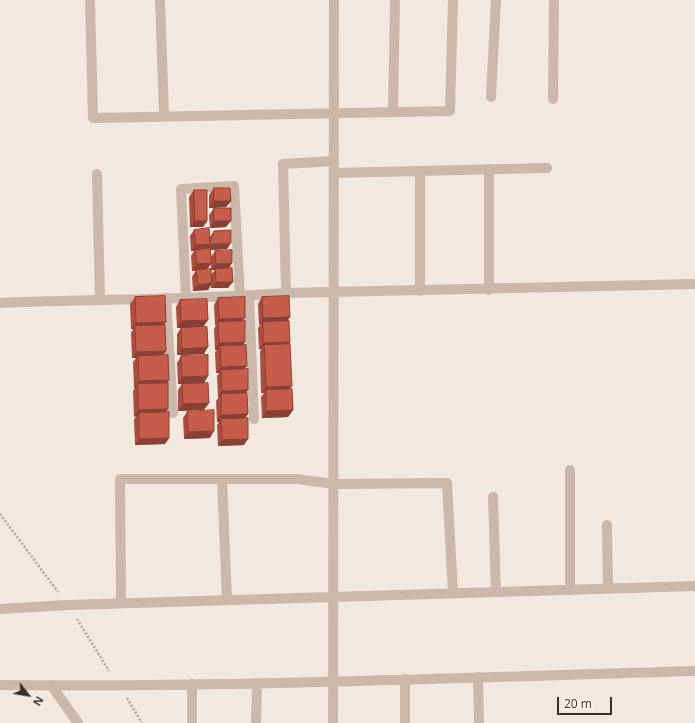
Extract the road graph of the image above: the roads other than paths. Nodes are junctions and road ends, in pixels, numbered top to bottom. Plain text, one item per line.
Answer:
1 (90, 0) edge
2 (160, 0) edge
3 (334, 0) edge
4 (395, 0) edge
5 (453, 0) edge
6 (496, 0) edge
7 (554, 0) edge
8 (491, 97) dead end
9 (553, 99) dead end
10 (334, 112) junction
11 (393, 112) junction
12 (164, 116) junction
13 (334, 161) junction
14 (547, 168) dead end
15 (489, 169) junction
16 (420, 171) junction
17 (334, 173) junction
18 (97, 174) dead end
19 (695, 284) edge
20 (489, 290) junction
21 (420, 291) junction
22 (286, 293) junction
23 (334, 294) junction
24 (244, 296) junction
25 (166, 298) junction
26 (186, 298) junction
27 (100, 299) junction
28 (0, 303) edge
29 (173, 413) dead end
30 (254, 419) dead end
31 (570, 470) dead end
32 (222, 480) junction
33 (334, 484) junction
34 (493, 497) dead end
35 (607, 525) dead end
36 (695, 586) edge
37 (608, 588) junction
38 (570, 590) junction
39 (496, 592) junction
40 (453, 593) junction
41 (334, 597) junction
42 (227, 600) junction
43 (121, 603) junction
44 (0, 610) edge
45 (695, 671) edge
46 (478, 677) junction
47 (405, 679) junction
48 (333, 682) junction
49 (257, 683) junction
50 (192, 684) junction
51 (0, 685) edge
52 (51, 685) junction
53 (78, 723) edge
54 (192, 723) edge
55 (256, 723) edge
56 (333, 723) edge
57 (405, 723) edge
58 (479, 723) edge

1 - 12 street
2 - 12 street
3 - 10 street
4 - 11 street
5 - 11 street
6 - 8 street
7 - 9 street
10 - 11 street
10 - 12 street
10 - 13 street
13 - 17 street
13 - 22 street
14 - 15 street
15 - 16 street
15 - 20 street
16 - 17 street
16 - 21 street
17 - 23 street
18 - 27 street
19 - 20 street
20 - 21 street
21 - 23 street
22 - 23 street
22 - 24 street
23 - 33 street
24 - 26 street
24 - 26 street
24 - 30 street
25 - 26 street
25 - 27 street
25 - 29 street
27 - 28 street
31 - 38 street
32 - 33 street
32 - 42 street
32 - 43 street
33 - 40 street
33 - 41 street
34 - 39 street
35 - 37 street
36 - 37 street
37 - 38 street
38 - 39 street
39 - 40 street
40 - 41 street
41 - 42 street
41 - 48 street
42 - 43 street
43 - 44 street
45 - 46 street
46 - 47 street
46 - 58 street
47 - 48 street
47 - 57 street
48 - 49 street
48 - 56 street
49 - 50 street
49 - 55 street
50 - 52 street
50 - 54 street
51 - 52 street
52 - 53 street

